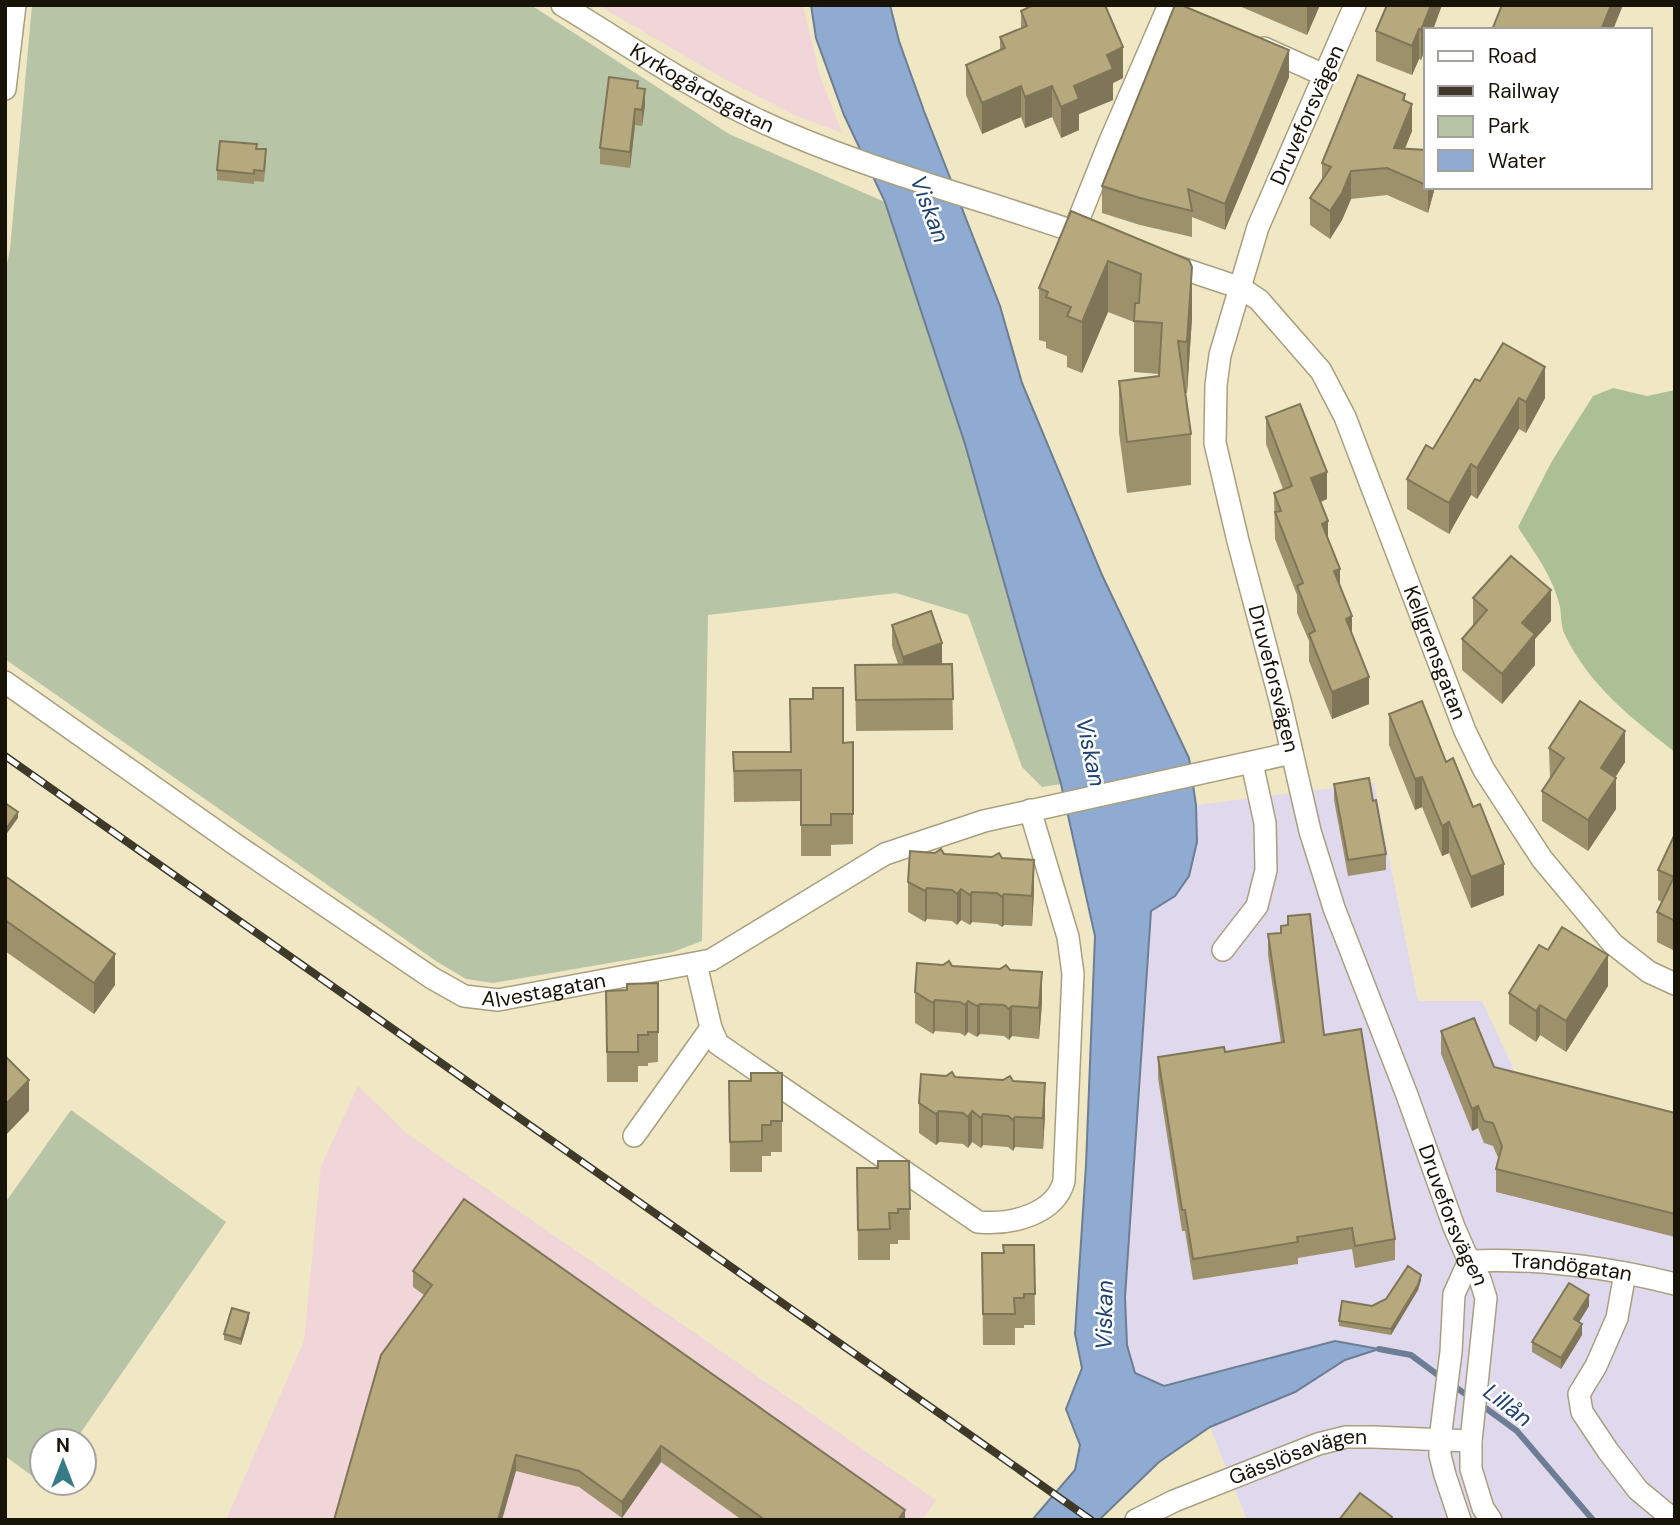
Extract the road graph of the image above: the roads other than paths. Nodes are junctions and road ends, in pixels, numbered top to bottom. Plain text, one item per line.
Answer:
1 (15, 5) edge
2 (562, 5) edge
3 (1169, 5) edge
4 (1355, 5) edge
5 (1193, 16) edge
6 (1241, 37) edge
7 (1324, 75) junction
8 (5, 89) edge
9 (1074, 231) junction
10 (1113, 245) edge
11 (1152, 258) edge
12 (1241, 288) junction
13 (5, 682) edge
14 (1292, 753) junction
15 (1252, 763) junction
16 (1030, 810) junction
17 (1223, 950) dead end
18 (696, 964) junction
19 (1675, 984) edge
20 (711, 1028) junction
21 (634, 1136) dead end
22 (1469, 1261) junction
23 (1625, 1273) junction
24 (1675, 1284) edge
25 (1440, 1439) junction
26 (1471, 1441) junction
27 (1136, 1520) edge
28 (1460, 1520) edge
29 (1491, 1520) edge
30 (1674, 1520) edge

1 - 8 street
2 - 9 street, Kyrkogårdsgatan
3 - 5 street
3 - 9 street
4 - 7 street, Druveforsvägen
6 - 7 street
7 - 12 street, Druveforsvägen
9 - 10 street
11 - 12 street
12 - 14 street, Druveforsvägen
12 - 19 street, Kellgrensgatan
13 - 18 street, Alvestagatan
14 - 15 street
14 - 22 street, Druveforsvägen
15 - 16 street, Alvestagatan
15 - 17 street
16 - 18 street, Alvestagatan
16 - 20 street
18 - 20 street
20 - 21 street
22 - 23 street, Trandögatan
22 - 25 street
22 - 26 street, Druveforsvägen
23 - 24 street, Trandögatan
23 - 30 street
25 - 26 street, Gässlösavägen
25 - 27 street, Gässlösavägen
25 - 28 street
26 - 29 street, Druveforsvägen

